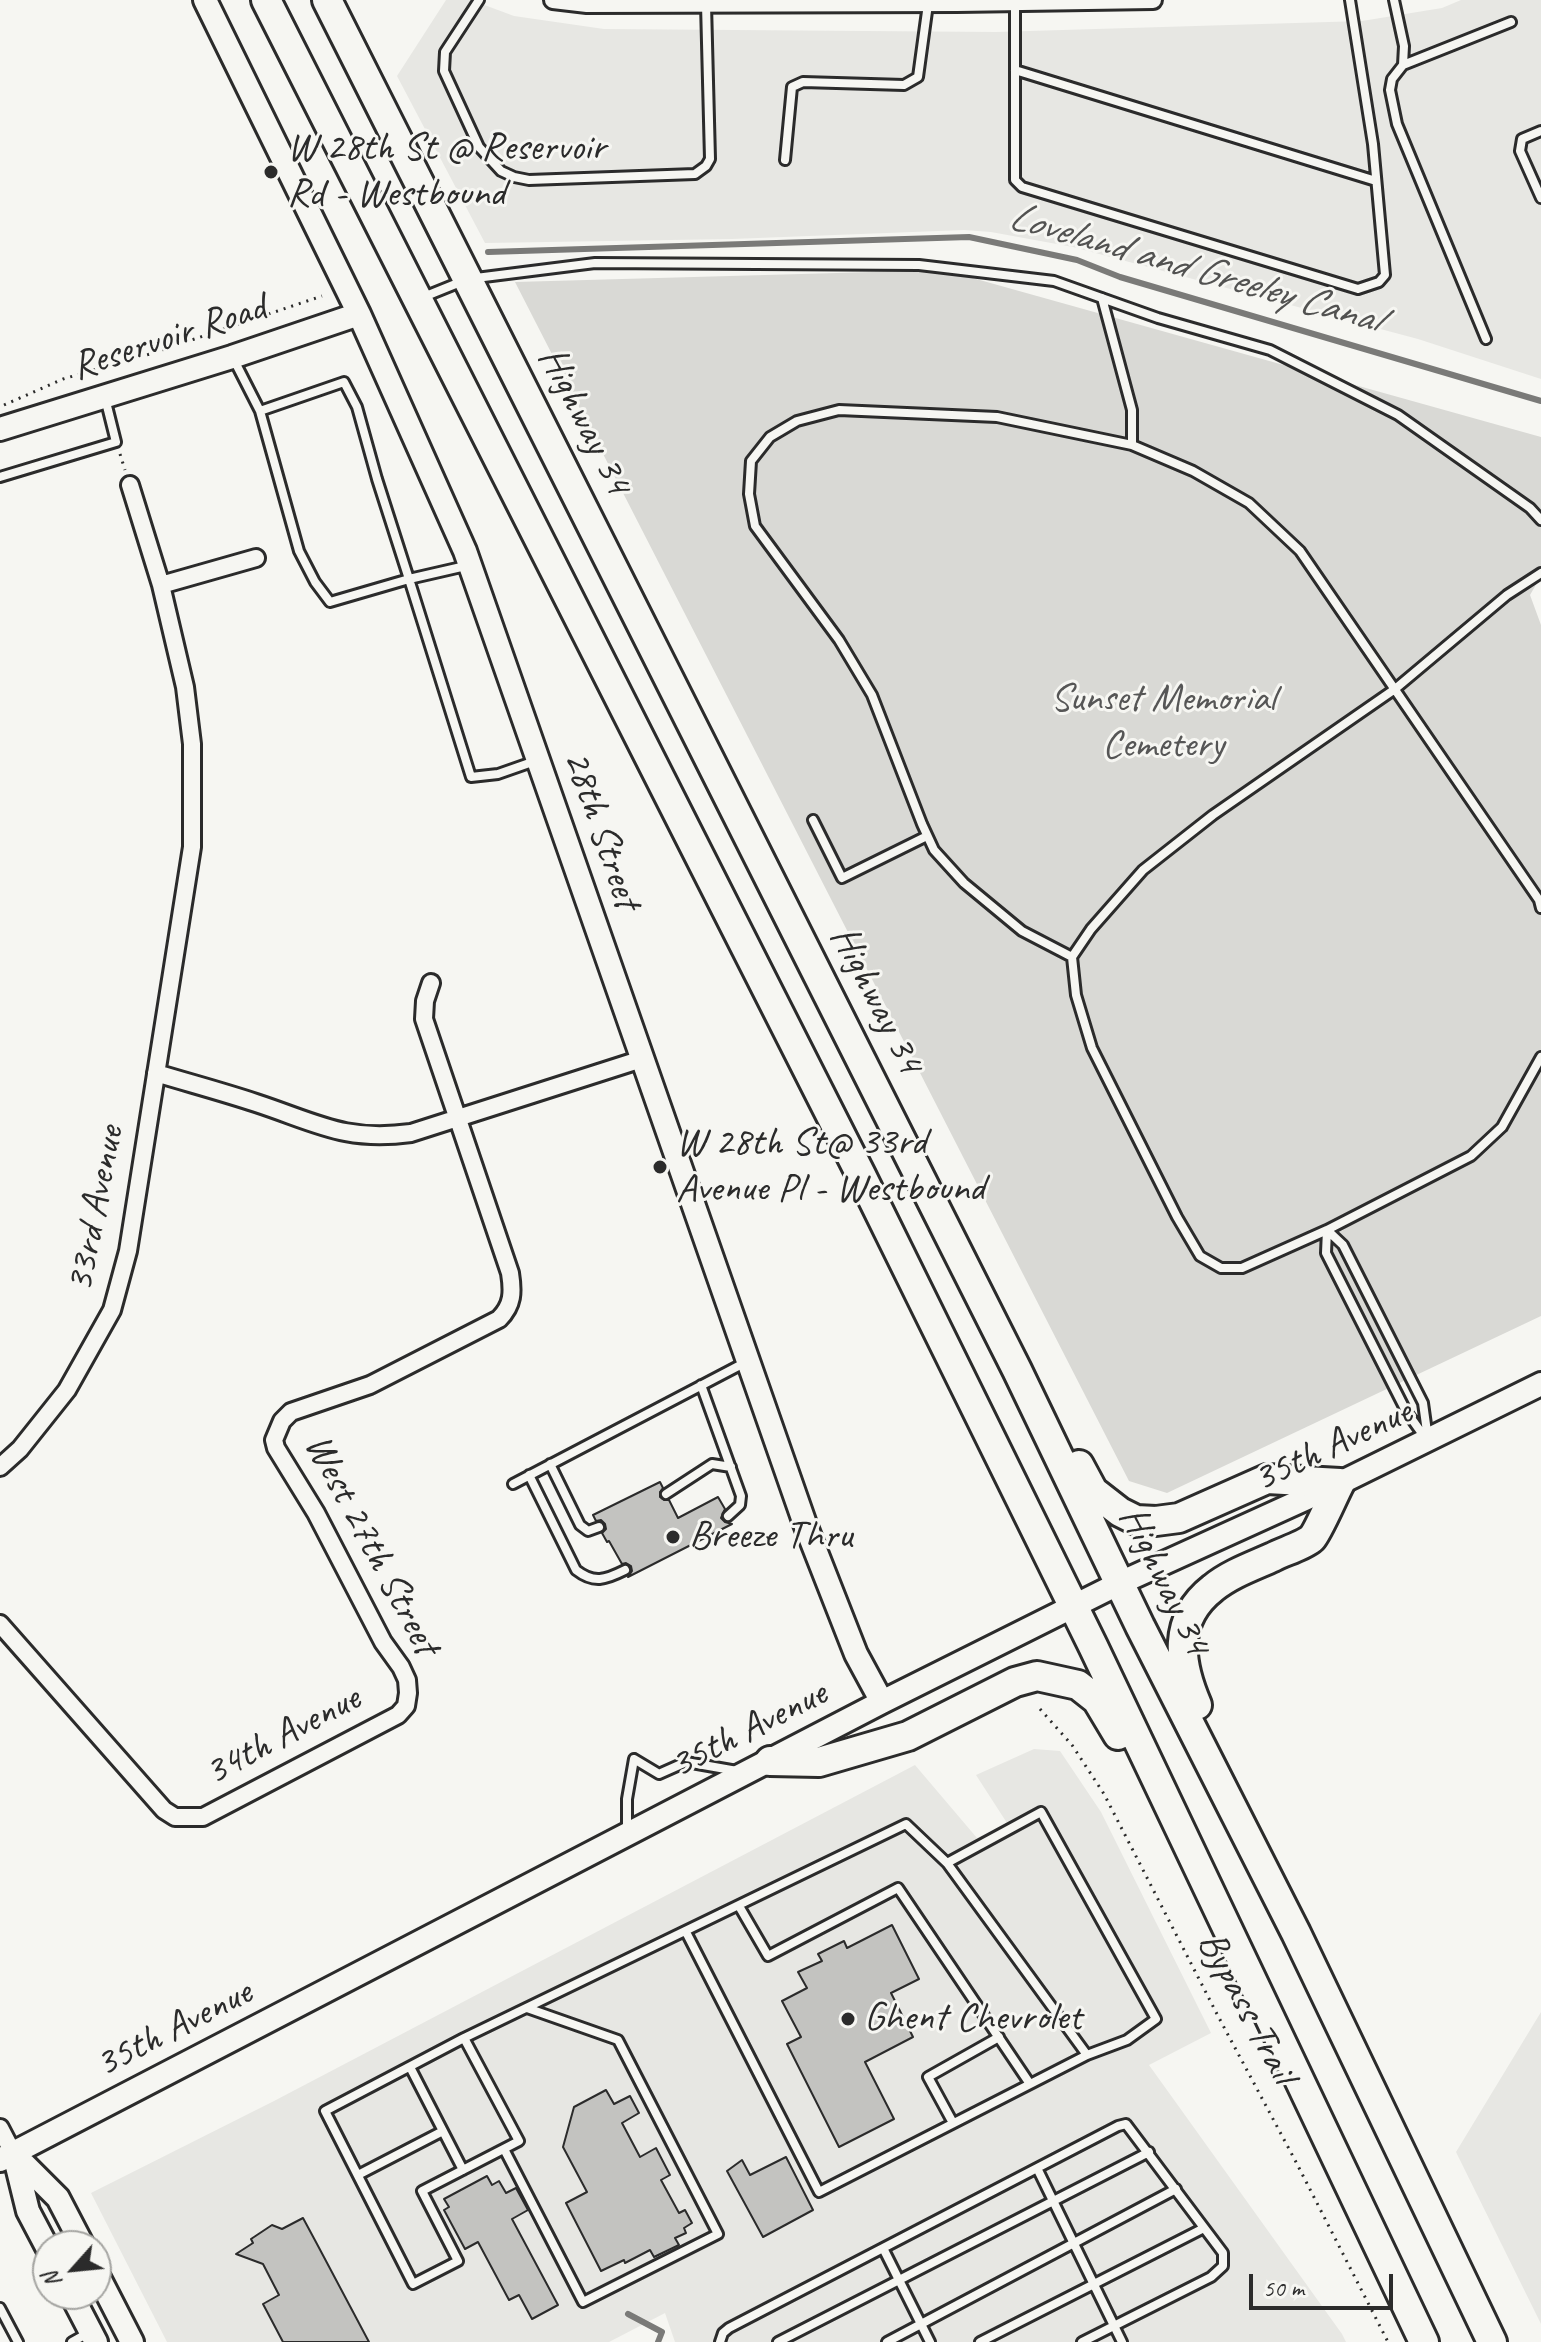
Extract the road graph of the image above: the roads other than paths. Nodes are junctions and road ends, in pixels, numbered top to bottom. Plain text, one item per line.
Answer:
1 (205, 0) edge
2 (266, 0) edge
3 (327, 0) edge
4 (479, 0) edge
5 (553, 0) edge
6 (1153, 0) edge
7 (1350, 0) edge
8 (1394, 0) edge
9 (1015, 1) edge
10 (728, 2) edge
11 (928, 3) junction
12 (706, 4) junction
13 (1511, 22) dead end
14 (1403, 65) junction
15 (1015, 70) junction
16 (1541, 131) edge
17 (785, 160) dead end
18 (1376, 181) junction
19 (1541, 198) edge
20 (468, 279) junction
21 (1102, 298) junction
22 (417, 300) junction
23 (359, 314) junction
24 (1486, 339) dead end
25 (232, 357) junction
26 (104, 398) junction
27 (260, 411) junction
28 (0, 429) edge
29 (1132, 445) junction
30 (0, 477) edge
31 (130, 485) road end
32 (1541, 520) edge
33 (256, 558) dead end
34 (470, 565) junction
35 (1541, 573) edge
36 (409, 579) junction
37 (161, 585) junction
38 (1395, 689) junction
39 (538, 760) junction
40 (813, 820) dead end
41 (927, 836) junction
42 (1541, 908) edge
43 (1072, 957) junction
44 (431, 983) dead end
45 (1541, 1057) edge
46 (642, 1059) junction
47 (156, 1073) junction
48 (457, 1119) junction
49 (1327, 1230) junction
50 (748, 1361) junction
51 (1017, 1370) junction
52 (1541, 1384) edge
53 (701, 1385) junction
54 (1428, 1441) junction
55 (550, 1464) junction
56 (0, 1467) edge
57 (731, 1467) junction
58 (529, 1475) junction
59 (1340, 1483) junction
60 (513, 1484) dead end
61 (666, 1494) dead end
62 (728, 1516) dead end
63 (599, 1527) dead end
64 (625, 1570) dead end
65 (1120, 1583) junction
66 (1074, 1606) junction
67 (0, 1624) edge
68 (408, 1693) joint
69 (882, 1702) junction
70 (758, 1767) junction
71 (627, 1834) junction
72 (947, 1863) junction
73 (739, 1906) junction
74 (686, 1932) junction
75 (1296, 1933) junction
76 (527, 2008) junction
77 (999, 2037) junction
78 (464, 2038) junction
79 (1087, 2055) junction
80 (410, 2067) junction
81 (1030, 2084) junction
82 (1316, 2115) junction
83 (953, 2123) junction
84 (0, 2128) edge
85 (443, 2131) junction
86 (504, 2149) junction
87 (1149, 2152) junction
88 (7, 2156) edge
89 (1037, 2168) junction
90 (463, 2170) junction
91 (358, 2175) junction
92 (1176, 2189) junction
93 (1053, 2201) junction
94 (1204, 2228) junction
95 (38, 2230) edge
96 (75, 2230) edge
97 (1074, 2243) junction
98 (883, 2248) junction
99 (899, 2280) junction
100 (1094, 2284) junction
101 (112, 2303) edge
102 (0, 2308) edge
103 (76, 2310) edge
104 (921, 2325) junction
105 (1114, 2326) junction
106 (86, 2339) edge
107 (18, 2342) edge
108 (132, 2342) edge
109 (720, 2342) edge
110 (778, 2342) edge
111 (887, 2342) edge
112 (930, 2342) edge
113 (980, 2342) edge
114 (1082, 2342) edge
115 (1122, 2342) edge
116 (1424, 2342) edge
117 (1492, 2342) edge

1 - 23 street, 28th Street
2 - 22 highway
3 - 20 highway, Highway 34
4 - 12 lane
5 - 12 street
6 - 9 street
7 - 18 lane
8 - 14 lane
9 - 11 street
9 - 15 lane
10 - 11 street
10 - 12 street
11 - 17 lane
13 - 14 lane
14 - 24 lane
15 - 18 lane
15 - 18 lane
16 - 19 lane
20 - 21 lane
20 - 22 lane
20 - 51 highway, Highway 34
21 - 29 lane
21 - 32 lane
22 - 66 highway
23 - 25 street, Reservoir Road
23 - 34 street, 28th Street
25 - 26 street, Reservoir Road
25 - 27 lane
26 - 28 street, Reservoir Road
26 - 30 lane
27 - 36 lane
27 - 36 lane
29 - 38 lane
29 - 41 lane
31 - 37 street, 33rd Avenue
33 - 37 street
34 - 36 lane
34 - 39 street, 28th Street
35 - 38 lane
36 - 39 lane
37 - 47 street, 33rd Avenue
38 - 42 lane
38 - 43 lane
39 - 46 street, 28th Street
40 - 41 lane
41 - 43 lane
43 - 49 lane
44 - 48 street
45 - 49 lane
46 - 48 street
46 - 50 street, 28th Street
47 - 48 street
47 - 56 street, 33rd Avenue
48 - 68 street, West 27th Street
49 - 54 lane
49 - 54 lane
50 - 53 lane
50 - 69 street, 28th Street
51 - 59 highway
51 - 65 highway, Highway 34
52 - 54 street, 35th Avenue
53 - 55 lane
53 - 57 lane
54 - 59 street, 35th Avenue
55 - 58 lane
55 - 63 lane
57 - 61 lane
57 - 62 lane
58 - 60 lane
58 - 64 lane
59 - 65 street, 35th Avenue
59 - 75 highway
65 - 66 street, 35th Avenue
65 - 75 highway, Highway 34
66 - 69 street, 35th Avenue
66 - 82 highway
67 - 68 street, 34th Avenue
69 - 70 street, 35th Avenue
70 - 71 street, 35th Avenue
70 - 71 lane
70 - 82 highway
71 - 88 street, 35th Avenue
72 - 73 lane
72 - 79 lane
72 - 79 lane
73 - 74 lane
73 - 77 lane
74 - 76 lane
74 - 83 lane
75 - 117 highway, Highway 34
76 - 78 lane
76 - 86 lane
77 - 81 lane
77 - 83 lane
78 - 80 lane
78 - 86 lane
79 - 81 lane
80 - 85 lane
80 - 91 lane
81 - 83 lane
82 - 116 highway
84 - 88 street
85 - 90 lane
85 - 91 lane
86 - 90 lane
87 - 89 lane
87 - 92 lane
87 - 93 lane
88 - 95 street
88 - 96 street
89 - 93 lane
89 - 98 lane
90 - 91 lane
92 - 94 lane
92 - 97 lane
93 - 97 lane
93 - 99 lane
94 - 100 lane
94 - 105 lane
97 - 100 lane
97 - 104 lane
98 - 99 lane
98 - 109 lane
99 - 104 lane
99 - 110 lane
100 - 105 lane
100 - 113 lane
101 - 108 street
102 - 107 lane
103 - 106 street
104 - 111 lane
104 - 112 lane
105 - 114 lane
105 - 115 lane

